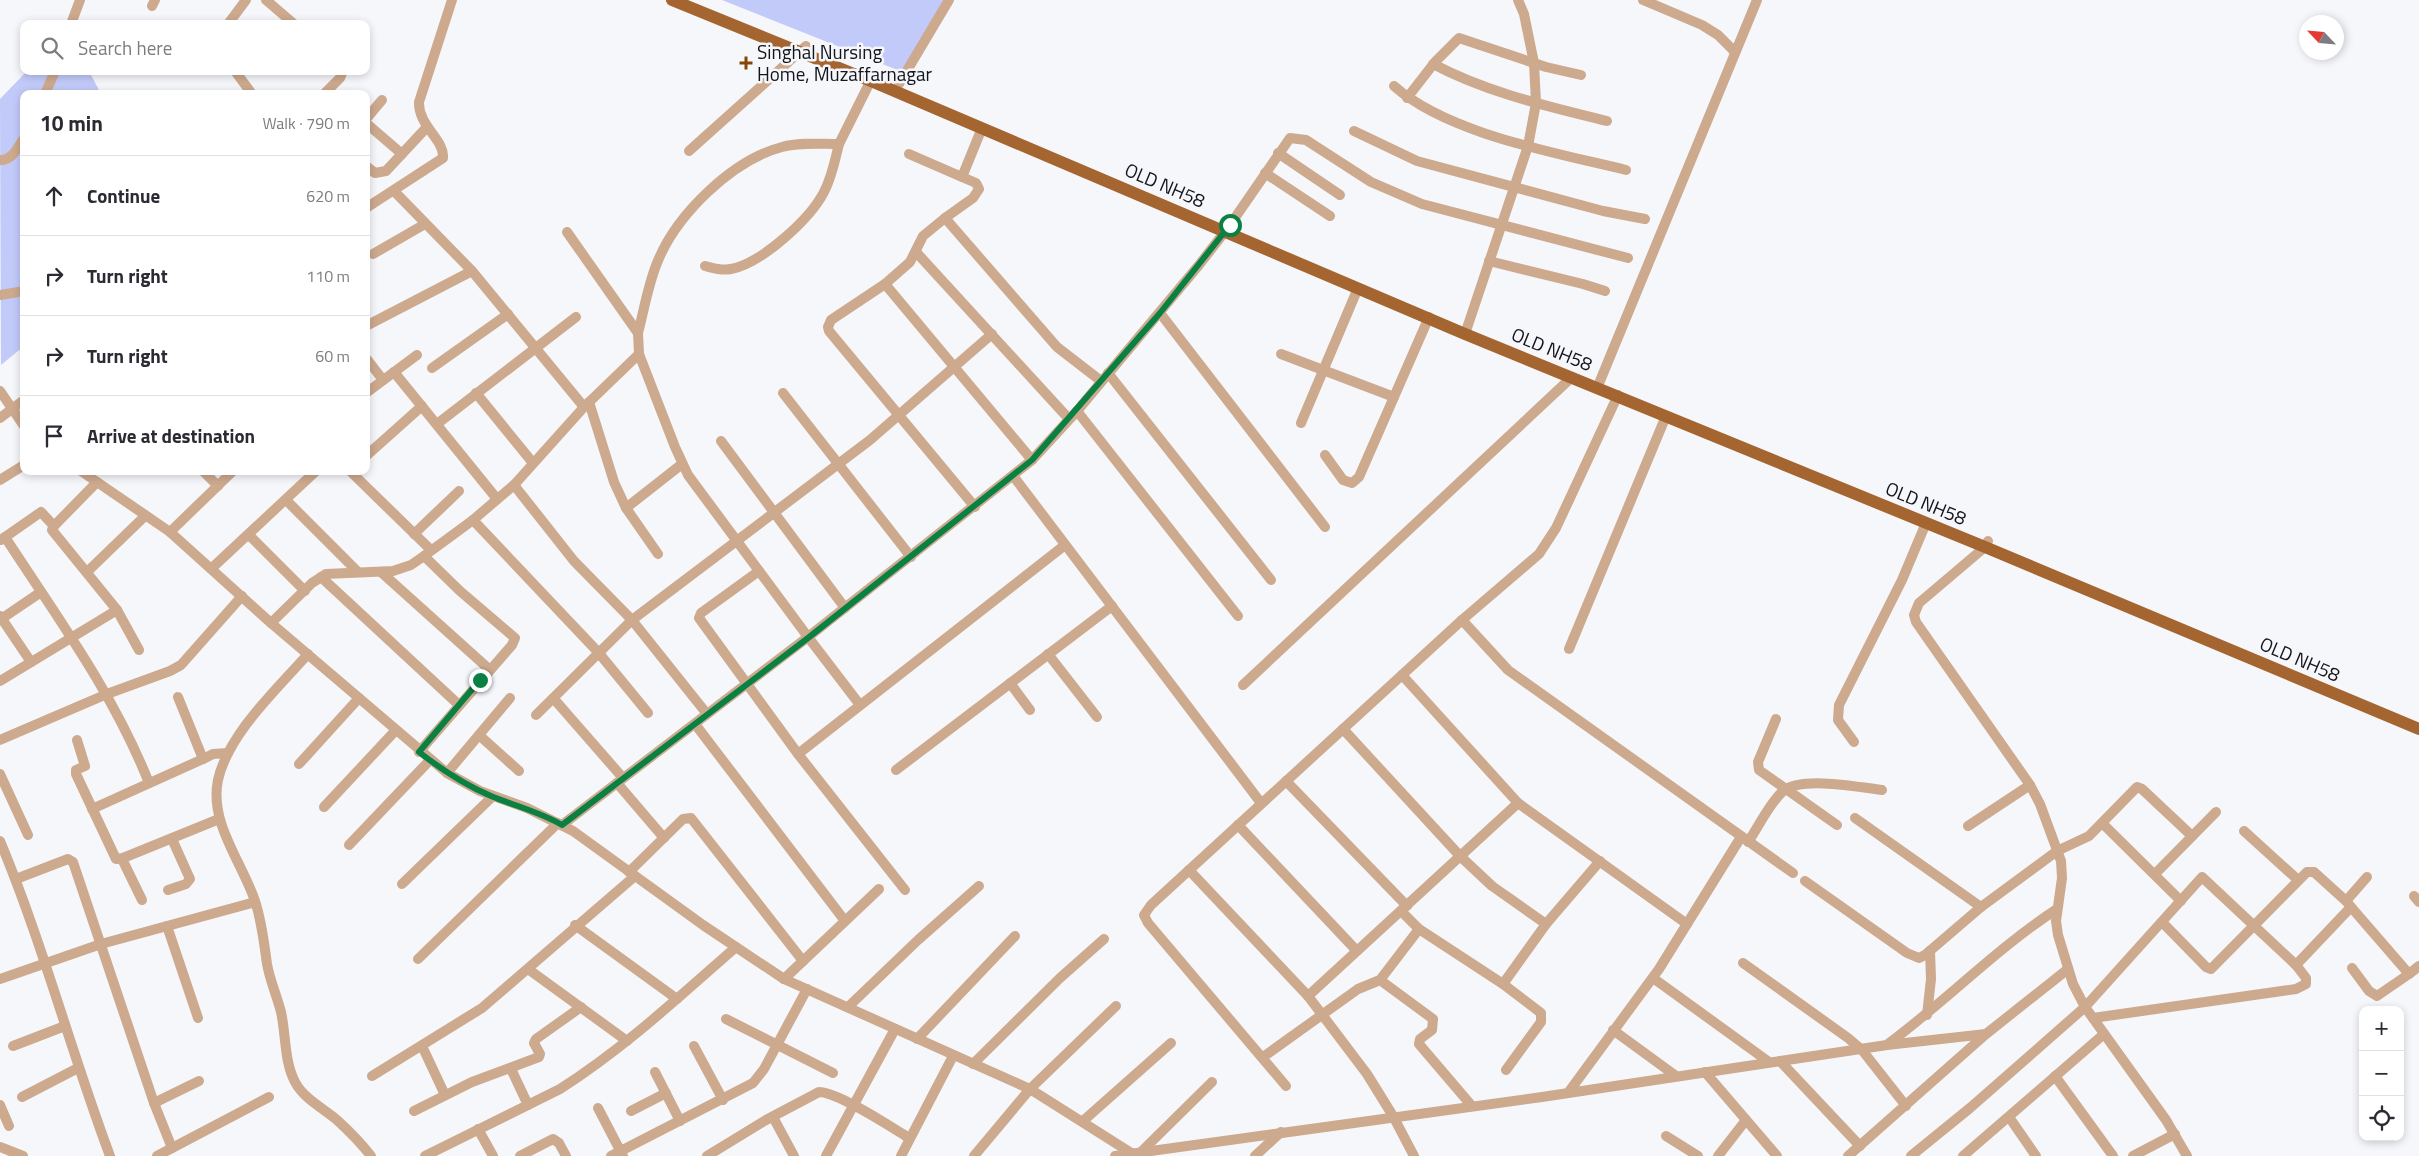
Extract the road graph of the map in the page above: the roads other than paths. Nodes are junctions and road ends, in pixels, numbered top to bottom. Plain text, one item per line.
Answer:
1 (80, 0) edge
2 (246, 0) edge
3 (266, 0) edge
4 (452, 0) edge
5 (672, 0) edge
6 (692, 0) edge
7 (949, 0) edge
8 (1518, 0) edge
9 (1642, 0) edge
10 (1757, 0) edge
11 (72, 20) edge
12 (231, 20) edge
13 (289, 20) edge
14 (803, 49) junction
15 (1735, 52) junction
16 (1534, 63) junction
17 (1433, 64) junction
18 (53, 75) edge
19 (238, 75) edge
20 (341, 75) edge
21 (1581, 75) dead end
22 (872, 77) junction
23 (899, 84) junction
24 (1394, 86) dead end
25 (47, 90) edge
26 (249, 90) edge
27 (328, 90) edge
28 (1407, 98) junction
29 (382, 100) dead end
30 (1536, 104) junction
31 (370, 114) edge
32 (1607, 121) dead end
33 (976, 122) junction
34 (370, 126) edge
35 (427, 127) junction
36 (1354, 131) dead end
37 (20, 144) edge
38 (839, 144) junction
39 (1528, 146) junction
40 (689, 151) dead end
41 (402, 154) junction
42 (909, 154) dead end
43 (1278, 154) junction
44 (0, 160) edge
45 (370, 170) edge
46 (1626, 170) dead end
47 (1265, 173) junction
48 (962, 177) junction
49 (1514, 187) junction
50 (394, 191) junction
51 (1340, 195) dead end
52 (370, 206) edge
53 (1330, 216) dead end
54 (945, 218) junction
55 (1645, 219) dead end
56 (425, 224) junction
57 (1501, 225) junction
58 (1228, 228) junction
59 (567, 232) dead end
60 (916, 252) junction
61 (373, 254) dead end
62 (1628, 258) dead end
63 (1489, 261) junction
64 (704, 266) dead end
65 (472, 271) junction
66 (885, 284) junction
67 (1358, 288) junction
68 (1605, 291) dead end
69 (20, 292) edge
70 (0, 295) edge
71 (1160, 313) junction
72 (508, 314) junction
73 (576, 317) dead end
74 (1429, 317) junction
75 (370, 324) edge
76 (1466, 330) junction
77 (638, 333) junction
78 (992, 334) junction
79 (535, 348) junction
80 (639, 354) junction
81 (1281, 354) dead end
82 (417, 355) dead end
83 (370, 363) edge
84 (954, 367) junction
85 (432, 368) dead end
86 (1323, 371) junction
87 (394, 372) junction
88 (1108, 373) junction
89 (1572, 377) junction
90 (383, 380) junction
91 (1600, 381) junction
92 (1100, 382) junction
93 (370, 390) edge
94 (0, 391) edge
95 (476, 393) junction
96 (783, 393) dead end
97 (1618, 395) junction
98 (1394, 398) junction
99 (20, 403) edge
100 (586, 404) junction
101 (422, 406) junction
102 (12, 409) junction
103 (1077, 410) junction
104 (899, 415) junction
105 (1666, 416) junction
106 (0, 418) edge
107 (1069, 419) junction
108 (20, 420) edge
109 (1301, 423) dead end
110 (436, 424) junction
111 (721, 441) dead end
112 (370, 452) edge
113 (1325, 455) dead end
114 (1032, 460) junction
115 (534, 463) junction
116 (682, 464) junction
117 (836, 464) junction
118 (20, 467) edge
119 (87, 475) edge
120 (207, 475) edge
121 (229, 475) edge
122 (312, 475) edge
123 (354, 475) edge
124 (1014, 477) junction
125 (0, 480) edge
126 (97, 482) junction
127 (514, 485) junction
128 (218, 486) junction
129 (459, 491) dead end
130 (497, 499) junction
131 (286, 500) junction
132 (975, 506) junction
133 (626, 508) junction
134 (775, 513) junction
135 (145, 516) junction
136 (473, 520) junction
137 (1926, 523) junction
138 (54, 526) junction
139 (1325, 527) dead end
140 (170, 532) junction
141 (249, 534) junction
142 (414, 534) junction
143 (2, 539) edge
144 (737, 540) junction
145 (1986, 544) junction
146 (1065, 545) junction
147 (427, 553) junction
148 (658, 554) dead end
149 (911, 557) junction
150 (212, 568) junction
151 (356, 571) junction
152 (759, 571) junction
153 (86, 572) junction
154 (381, 572) junction
155 (321, 576) junction
156 (1271, 580) dead end
157 (304, 590) junction
158 (41, 592) junction
159 (242, 596) junction
160 (1112, 606) junction
161 (845, 608) junction
162 (118, 610) junction
163 (1238, 616) dead end
164 (1, 618) edge
165 (632, 620) junction
166 (1462, 620) junction
167 (271, 623) junction
168 (71, 638) junction
169 (808, 638) junction
170 (1569, 649) dead end
171 (139, 650) dead end
172 (598, 652) junction
173 (308, 654) junction
174 (1048, 654) junction
175 (31, 662) junction
176 (490, 670) junction
177 (1402, 675) junction
178 (0, 681) edge
179 (1010, 683) junction
180 (747, 684) junction
181 (1243, 685) dead end
182 (108, 694) junction
183 (178, 698) dead end
184 (359, 698) junction
185 (510, 698) dead end
186 (554, 699) junction
187 (459, 704) junction
188 (860, 705) junction
189 (1030, 710) dead end
190 (648, 713) dead end
191 (707, 714) junction
192 (536, 715) dead end
193 (1097, 717) dead end
194 (1776, 719) dead end
195 (2419, 721) edge
196 (695, 724) junction
197 (1343, 729) junction
198 (2419, 729) edge
199 (396, 730) junction
200 (479, 735) junction
201 (0, 740) edge
202 (78, 740) dead end
203 (1854, 742) dead end
204 (419, 752) junction
205 (228, 753) junction
206 (798, 754) junction
207 (203, 759) junction
208 (430, 760) junction
209 (299, 764) dead end
210 (896, 770) dead end
211 (519, 771) dead end
212 (0, 774) edge
213 (447, 774) junction
214 (620, 780) junction
215 (1286, 781) junction
216 (149, 783) junction
217 (2030, 785) junction
218 (1786, 789) junction
219 (1882, 790) dead end
220 (492, 797) junction
221 (1518, 802) junction
222 (1261, 803) junction
223 (324, 807) dead end
224 (92, 809) junction
225 (2216, 812) dead end
226 (1855, 818) dead end
227 (220, 819) junction
228 (2102, 823) junction
229 (560, 824) junction
230 (1238, 825) junction
231 (1837, 825) dead end
232 (1968, 826) dead end
233 (2244, 832) dead end
234 (28, 835) dead end
235 (2192, 836) junction
236 (172, 838) junction
237 (664, 838) junction
238 (1744, 839) junction
239 (0, 841) edge
240 (350, 845) dead end
241 (2057, 851) junction
242 (1460, 856) junction
243 (122, 859) junction
244 (1600, 861) junction
245 (1189, 870) junction
246 (1794, 873) dead end
247 (632, 874) junction
248 (2156, 874) junction
249 (2367, 877) dead end
250 (16, 879) junction
251 (2298, 880) junction
252 (1805, 881) dead end
253 (402, 884) dead end
254 (978, 886) dead end
255 (879, 889) dead end
256 (168, 890) dead end
257 (905, 890) dead end
258 (142, 900) dead end
259 (2181, 901) junction
260 (255, 902) junction
261 (2348, 904) junction
262 (1982, 907) junction
263 (2057, 908) junction
264 (1404, 909) junction
265 (845, 921) junction
266 (2162, 922) junction
267 (1546, 924) junction
268 (1687, 924) junction
269 (575, 925) junction
270 (167, 926) junction
271 (2255, 926) junction
272 (1419, 929) junction
273 (1015, 936) dead end
274 (1104, 939) dead end
275 (102, 944) junction
276 (736, 947) junction
277 (1356, 950) junction
278 (1930, 951) junction
279 (418, 959) dead end
280 (803, 961) junction
281 (1743, 963) dead end
282 (44, 964) junction
283 (2296, 965) junction
284 (2419, 966) edge
285 (2352, 968) dead end
286 (528, 969) junction
287 (2068, 969) junction
288 (2409, 974) junction
289 (1653, 978) junction
290 (0, 979) edge
291 (784, 979) junction
292 (1380, 980) junction
293 (1503, 984) junction
294 (807, 989) junction
295 (1308, 996) junction
296 (677, 998) junction
297 (1116, 1006) dead end
298 (2084, 1006) junction
299 (581, 1007) junction
300 (848, 1007) junction
301 (1321, 1014) junction
302 (1927, 1015) junction
303 (198, 1018) dead end
304 (2092, 1018) junction
305 (726, 1019) dead end
306 (65, 1026) junction
307 (895, 1029) junction
308 (1613, 1030) junction
309 (1986, 1034) junction
310 (2104, 1034) junction
311 (917, 1038) junction
312 (627, 1041) junction
313 (1171, 1043) dead end
314 (776, 1045) junction
315 (1887, 1045) junction
316 (13, 1046) dead end
317 (422, 1046) junction
318 (694, 1046) dead end
319 (1862, 1050) junction
320 (953, 1056) junction
321 (1263, 1057) junction
322 (1780, 1060) junction
323 (1768, 1062) junction
324 (972, 1064) junction
325 (78, 1068) junction
326 (511, 1068) junction
327 (1506, 1070) dead end
328 (655, 1072) dead end
329 (1705, 1072) junction
330 (833, 1073) dead end
331 (372, 1076) dead end
332 (1676, 1076) junction
333 (2055, 1076) junction
334 (198, 1081) dead end
335 (1212, 1082) dead end
336 (1286, 1086) dead end
337 (1030, 1089) junction
338 (666, 1093) junction
339 (1568, 1093) junction
340 (445, 1095) junction
341 (22, 1097) dead end
342 (269, 1097) dead end
343 (723, 1100) junction
344 (154, 1103) junction
345 (0, 1105) edge
346 (528, 1105) junction
347 (1471, 1105) junction
348 (1906, 1106) junction
349 (854, 1107) junction
350 (598, 1108) dead end
351 (414, 1111) dead end
352 (631, 1111) dead end
353 (1393, 1116) junction
354 (773, 1117) junction
355 (2009, 1117) junction
356 (1746, 1120) junction
357 (680, 1121) junction
358 (1083, 1121) junction
359 (9, 1126) dead end
360 (478, 1130) junction
361 (1281, 1132) junction
362 (2174, 1134) junction
363 (1666, 1136) dead end
364 (909, 1138) junction
365 (1860, 1146) junction
366 (0, 1147) edge
367 (172, 1148) junction
368 (721, 1152) edge
369 (618, 1154) edge
370 (1136, 1154) edge
371 (366, 1155) edge
372 (977, 1155) edge
373 (23, 1156) edge
374 (110, 1156) edge
375 (157, 1156) edge
376 (425, 1156) edge
377 (493, 1156) edge
378 (520, 1156) edge
379 (566, 1156) edge
380 (707, 1156) edge
381 (794, 1156) edge
382 (826, 1156) edge
383 (900, 1156) edge
384 (1115, 1156) edge
385 (1255, 1156) edge
386 (1414, 1156) edge
387 (1698, 1156) edge
388 (1718, 1156) edge
389 (1777, 1156) edge
390 (1848, 1156) edge
391 (1911, 1156) edge
392 (1963, 1156) edge
393 (2036, 1156) edge
394 (2113, 1156) edge
395 (2133, 1156) edge
396 (2186, 1156) edge

1 - 11 street
2 - 12 street
3 - 13 street
4 - 35 street
5 - 14 main road, OLD NH58
6 - 14 main road, OLD NH58
7 - 23 street
8 - 16 street
9 - 15 street
10 - 15 street
14 - 22 main road, OLD NH58
14 - 40 street
15 - 91 street
16 - 17 street
16 - 21 street
16 - 30 street
17 - 28 street
17 - 30 street
18 - 25 street
19 - 26 street
20 - 27 street
22 - 23 main road, OLD NH58
22 - 33 main road, OLD NH58
22 - 38 street
23 - 33 main road, OLD NH58
24 - 28 street
28 - 39 street
29 - 31 street
30 - 32 street
30 - 39 street
33 - 48 street
33 - 58 main road, OLD NH58
34 - 41 street
35 - 41 street
35 - 50 street
36 - 49 street
37 - 44 street
38 - 64 street
38 - 77 street
39 - 46 street
39 - 49 street
41 - 45 street
42 - 48 street
43 - 47 street
43 - 51 street
43 - 57 street
47 - 53 street
47 - 58 street
48 - 54 street
49 - 55 street
49 - 57 street
50 - 52 street
50 - 56 street
54 - 60 street
54 - 92 street
56 - 61 street
56 - 65 street
57 - 62 street
57 - 63 street
58 - 67 main road, OLD NH58
58 - 71 street
58 - 76 main road, OLD NH58
59 - 77 street
60 - 66 street
60 - 78 street
63 - 68 street
63 - 76 street
65 - 72 street
65 - 75 street
66 - 84 street
66 - 104 street
67 - 74 main road, OLD NH58
67 - 86 street
69 - 70 street
71 - 88 street
71 - 139 street
72 - 79 street
72 - 85 street
73 - 79 street
74 - 76 main road, OLD NH58
74 - 98 street
76 - 89 main road, OLD NH58
76 - 91 main road, OLD NH58
77 - 80 street
78 - 84 street
78 - 107 street
79 - 95 street
79 - 100 street
80 - 100 street
80 - 116 street
81 - 86 street
82 - 87 street
83 - 90 street
84 - 104 street
84 - 114 street
86 - 98 street
86 - 109 street
87 - 90 street
87 - 101 street
88 - 92 street
88 - 156 street
89 - 97 main road, OLD NH58
89 - 181 street
90 - 93 street
91 - 145 main road, OLD NH58
92 - 103 street
94 - 102 street
95 - 110 street
95 - 115 street
96 - 117 street
97 - 105 main road, OLD NH58
97 - 166 street
98 - 113 street
99 - 102 street
100 - 115 street
100 - 133 street
101 - 110 street
101 - 112 street
102 - 106 street
102 - 108 street
103 - 107 street
103 - 163 street
104 - 117 street
104 - 132 street
105 - 137 main road, OLD NH58
105 - 170 street
107 - 114 street
110 - 130 street
111 - 134 street
114 - 124 street
115 - 127 street
116 - 133 street
116 - 144 street
117 - 134 street
117 - 149 street
118 - 125 street
119 - 126 street
120 - 128 street
121 - 128 street
122 - 131 street
123 - 142 street
124 - 132 street
124 - 146 street
126 - 135 street
126 - 138 street
127 - 130 street
127 - 165 street
128 - 140 street
129 - 142 street
130 - 136 street
131 - 141 street
131 - 151 street
132 - 149 street
133 - 148 street
134 - 144 street
134 - 161 street
135 - 140 street
135 - 153 street
136 - 147 street
136 - 172 street
137 - 145 main road, OLD NH58
137 - 203 street
138 - 143 street
138 - 153 street
140 - 150 street
141 - 150 street
141 - 157 street
142 - 147 street
143 - 158 street
144 - 152 street
144 - 165 street
145 - 195 main road, OLD NH58
145 - 198 main road, OLD NH58
145 - 217 street
146 - 160 street
146 - 188 street
147 - 154 street
147 - 176 street
149 - 161 street
150 - 159 street
151 - 154 street
151 - 155 street
152 - 169 street
152 - 180 street
153 - 162 street
154 - 176 street
155 - 157 street
155 - 187 street
157 - 167 street
158 - 164 street
158 - 168 street
159 - 167 street
159 - 182 street
160 - 174 street
160 - 222 street
161 - 169 street
162 - 168 street
162 - 171 street
164 - 175 street
165 - 172 street
165 - 191 street
166 - 177 street
166 - 238 street
167 - 173 street
168 - 175 street
168 - 182 street
169 - 180 street
169 - 188 street
172 - 186 street
172 - 190 street
173 - 184 street
173 - 205 street
174 - 179 street
174 - 193 street
175 - 178 street
176 - 187 street
177 - 197 street
177 - 221 street
179 - 189 street
179 - 210 street
180 - 191 street
180 - 206 street
182 - 201 street
182 - 216 street
183 - 207 street
184 - 199 street
184 - 209 street
185 - 200 street
186 - 192 street
186 - 214 street
187 - 204 street
188 - 206 street
191 - 196 street
194 - 218 street
196 - 214 street
196 - 265 street
197 - 215 street
197 - 242 street
199 - 204 street
199 - 223 street
200 - 211 street
200 - 213 street
202 - 224 street
204 - 208 street
205 - 207 street
205 - 227 street
206 - 257 street
207 - 216 street
208 - 213 street
208 - 240 street
212 - 234 street
213 - 220 street
214 - 229 street
214 - 237 street
215 - 222 street
215 - 264 street
216 - 224 street
217 - 232 street
217 - 241 street
218 - 219 street
218 - 231 street
218 - 238 street
220 - 229 street
220 - 253 street
221 - 242 street
221 - 244 street
222 - 230 street
224 - 243 street
225 - 235 street
226 - 262 street
227 - 236 street
227 - 260 street
228 - 235 street
228 - 241 street
228 - 248 street
229 - 247 street
229 - 279 street
230 - 245 street
230 - 277 street
233 - 251 street
235 - 248 street
236 - 243 street
236 - 256 street
237 - 247 street
237 - 280 street
238 - 246 street
238 - 268 street
239 - 250 street
241 - 262 street
241 - 263 street
242 - 264 street
242 - 267 street
243 - 258 street
244 - 267 street
244 - 268 street
245 - 295 street
245 - 321 street
247 - 269 street
247 - 276 street
248 - 259 street
249 - 261 street
250 - 275 street
250 - 282 street
251 - 261 street
251 - 271 street
252 - 278 street
254 - 300 street
255 - 265 street
259 - 266 street
259 - 271 street
260 - 270 street
260 - 371 street
261 - 283 street
261 - 288 street
262 - 278 street
263 - 287 street
263 - 302 street
264 - 272 street
264 - 277 street
265 - 280 street
266 - 271 street
266 - 298 street
267 - 293 street
268 - 289 street
269 - 286 street
269 - 296 street
270 - 275 street
270 - 303 street
271 - 283 street
272 - 292 street
272 - 293 street
273 - 311 street
274 - 324 street
275 - 282 street
275 - 344 street
276 - 291 street
276 - 296 street
277 - 295 street
278 - 302 street
280 - 291 street
281 - 319 street
282 - 290 street
282 - 306 street
283 - 304 street
284 - 288 street
285 - 288 street
286 - 299 street
286 - 317 street
287 - 298 street
287 - 309 street
289 - 308 street
289 - 323 street
291 - 294 street
292 - 301 street
292 - 347 street
293 - 327 street
294 - 300 street
294 - 314 street
295 - 301 street
296 - 312 street
297 - 337 street
298 - 304 street
298 - 391 street
299 - 312 street
299 - 326 street
300 - 307 street
301 - 321 street
301 - 353 street
302 - 315 street
304 - 310 street
305 - 314 street
306 - 316 street
306 - 325 street
307 - 311 street
307 - 349 street
308 - 332 street
308 - 339 street
309 - 315 street
309 - 348 street
310 - 333 street
310 - 362 street
311 - 320 street
312 - 346 street
313 - 358 street
314 - 330 street
314 - 343 street
315 - 319 street
317 - 331 street
317 - 340 street
318 - 343 street
319 - 322 street
319 - 348 street
320 - 324 street
320 - 364 street
321 - 336 street
322 - 323 street
322 - 365 street
323 - 329 street
324 - 337 street
325 - 341 street
325 - 374 street
326 - 340 street
326 - 346 street
328 - 338 street
329 - 332 street
329 - 356 street
332 - 339 street
333 - 355 street
333 - 394 street
334 - 344 street
335 - 370 street
337 - 358 street
337 - 372 street
338 - 352 street
338 - 357 street
339 - 347 street
340 - 351 street
342 - 367 street
343 - 357 street
344 - 367 street
345 - 359 street
346 - 360 street
347 - 353 street
348 - 365 street
349 - 354 street
349 - 364 street
349 - 382 street
350 - 369 street
353 - 361 street
353 - 386 street
354 - 368 street
354 - 381 street
355 - 392 street
355 - 393 street
356 - 388 street
356 - 389 street
357 - 369 street
358 - 370 street
360 - 376 street
360 - 377 street
361 - 370 street
361 - 385 street
362 - 395 street
362 - 396 street
363 - 387 street
364 - 383 street
365 - 390 street
366 - 373 street
367 - 375 street
368 - 380 street
370 - 384 street
378 - 379 street

